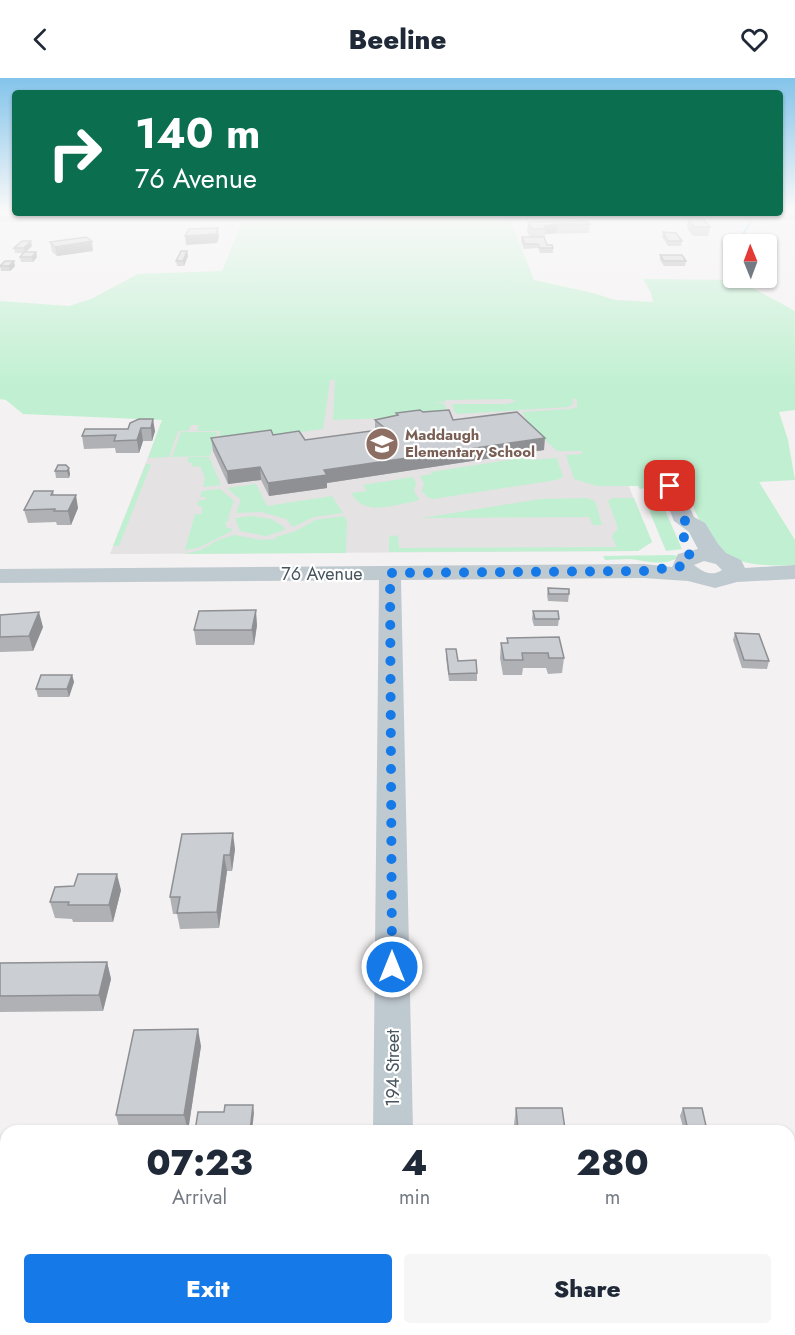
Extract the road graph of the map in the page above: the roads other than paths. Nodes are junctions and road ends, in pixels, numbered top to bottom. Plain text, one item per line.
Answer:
1 (670, 486) dead end
2 (685, 521) junction
3 (689, 566) junction
4 (727, 566) junction
5 (785, 572) edge
6 (390, 573) junction
7 (0, 576) edge
8 (393, 1125) edge

1 - 2 street
2 - 3 street
2 - 4 street
3 - 4 street, 76 Avenue
3 - 6 street, 76 Avenue
4 - 5 street
6 - 7 street, 76 Avenue
6 - 8 street, 194 Street

